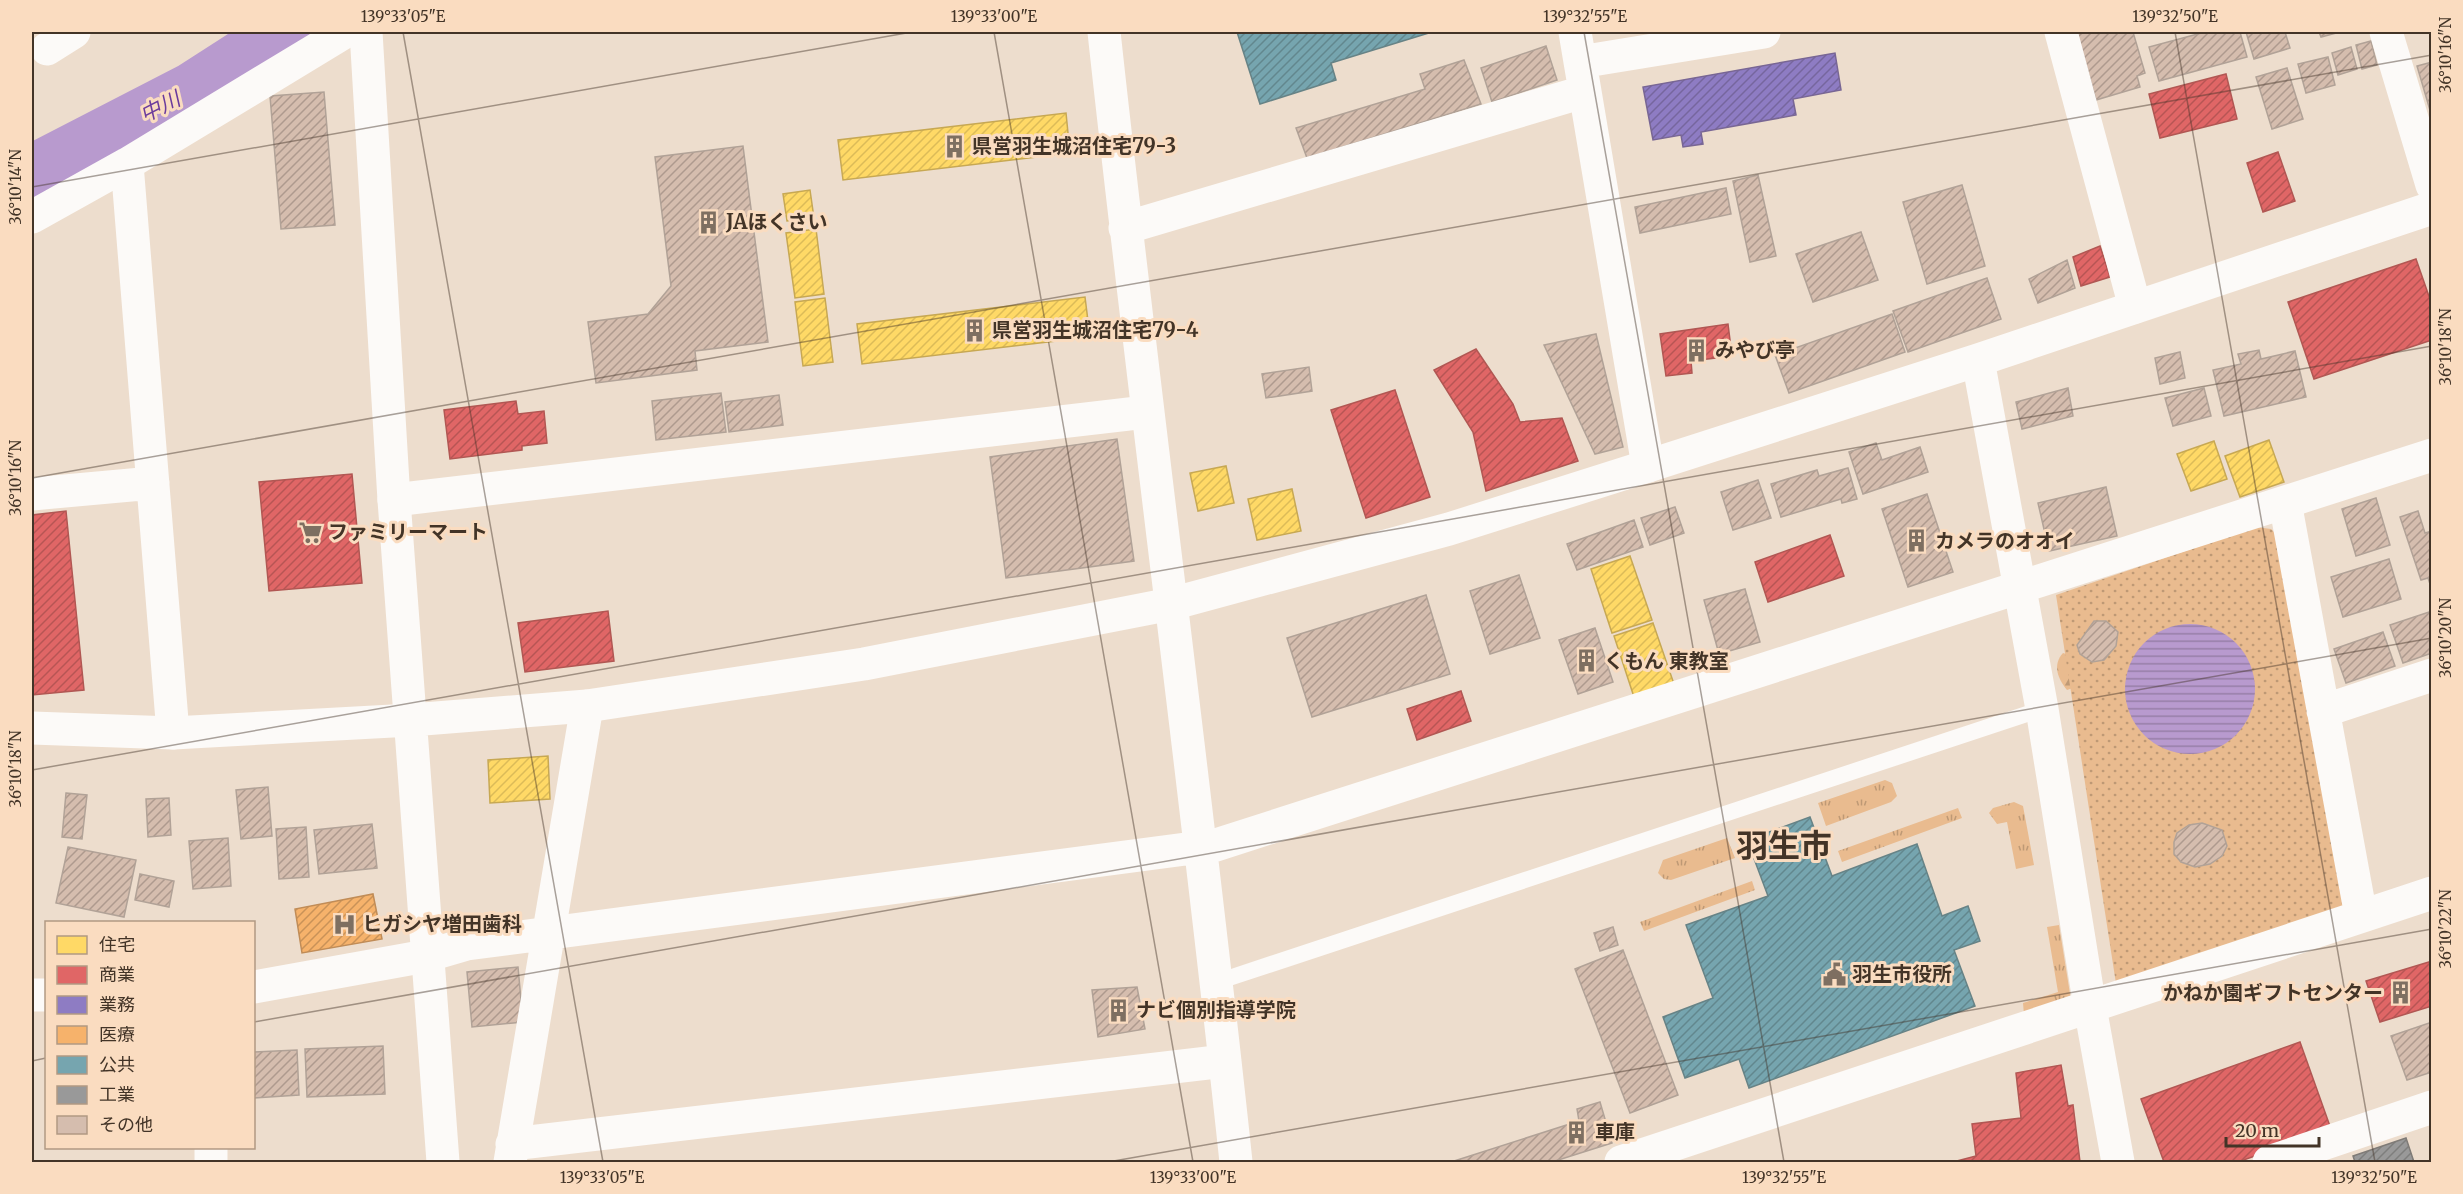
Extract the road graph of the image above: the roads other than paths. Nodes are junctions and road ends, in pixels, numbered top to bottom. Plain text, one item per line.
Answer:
1 (74, 32) edge
2 (345, 32) edge
3 (366, 32) edge
4 (1104, 32) edge
5 (1764, 32) edge
6 (2061, 32) edge
7 (2386, 32) edge
8 (47, 49) dead end
9 (1579, 62) edge
10 (127, 165) junction
11 (2432, 185) edge
12 (2432, 208) edge
13 (32, 217) edge
14 (1125, 228) junction
15 (2135, 307) junction
16 (1978, 360) junction
17 (1146, 412) junction
18 (2432, 456) edge
19 (1648, 466) junction
20 (153, 483) junction
21 (32, 494) edge
22 (394, 500) junction
23 (2284, 502) junction
24 (2018, 586) junction
25 (1171, 604) junction
26 (2432, 675) edge
27 (587, 706) junction
28 (2042, 709) junction
29 (2324, 711) junction
30 (411, 720) junction
31 (32, 728) edge
32 (173, 733) junction
33 (1200, 848) junction
34 (2432, 893) edge
35 (2361, 916) junction
36 (548, 933) junction
37 (426, 956) junction
38 (1217, 982) junction
39 (255, 987) edge
40 (2090, 1007) junction
41 (1225, 1061) junction
42 (2432, 1107) edge
43 (511, 1154) edge
44 (444, 1162) edge
45 (1236, 1162) edge
46 (1621, 1162) edge
47 (2118, 1162) edge
48 (2270, 1162) edge

1 - 8 street
2 - 10 street
3 - 22 street
4 - 14 street
5 - 9 street
6 - 15 street
7 - 11 street
9 - 14 street
9 - 19 street
10 - 13 street
10 - 20 street
12 - 15 street
14 - 17 street
15 - 16 street
16 - 19 street
16 - 24 street
17 - 22 street
17 - 25 street
18 - 23 street
19 - 25 street
20 - 21 street
20 - 32 street
22 - 30 street
23 - 24 street
23 - 29 street
24 - 28 street
24 - 33 street
25 - 27 street
25 - 33 street
26 - 29 street
27 - 30 street
27 - 36 street
28 - 38 lane
28 - 40 street
29 - 35 street
30 - 32 street
30 - 37 street
31 - 32 street
33 - 36 street
33 - 38 street
34 - 35 street
35 - 40 street
36 - 37 street
36 - 43 street
37 - 39 street
37 - 44 street
38 - 41 street
40 - 46 street
40 - 47 street
41 - 43 street
41 - 45 street
42 - 48 street

